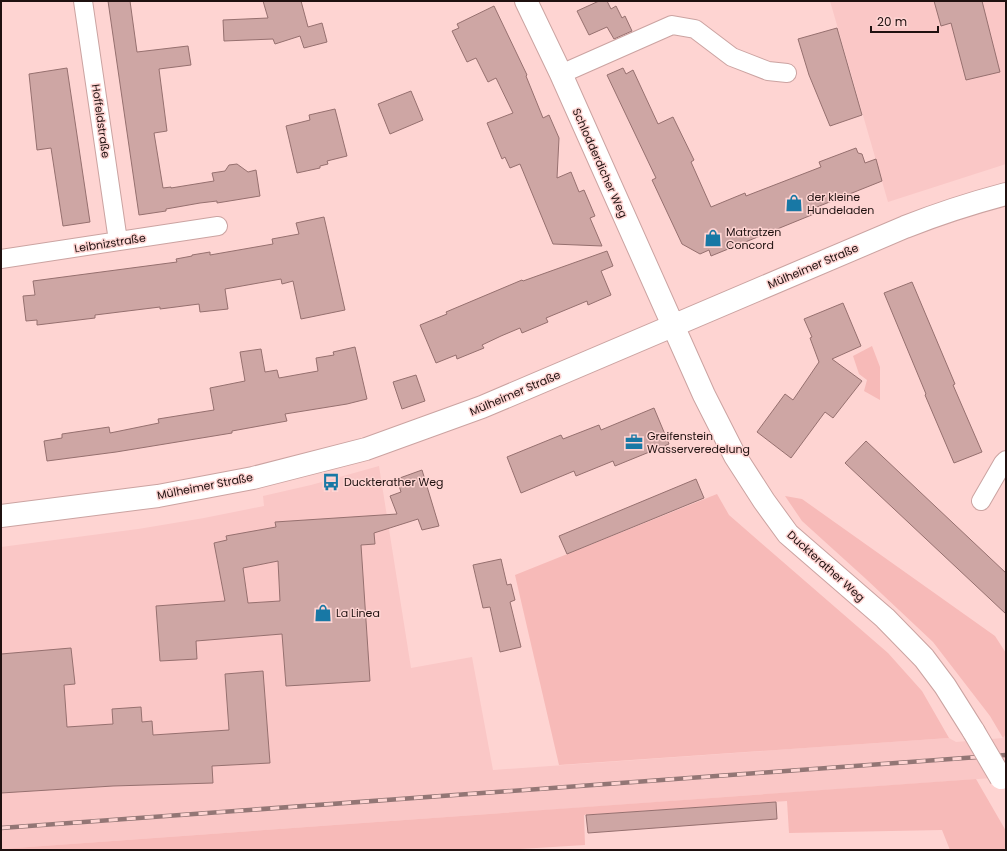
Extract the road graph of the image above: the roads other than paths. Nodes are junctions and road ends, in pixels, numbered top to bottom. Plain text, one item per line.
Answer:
1 (83, 1) edge
2 (526, 1) edge
3 (787, 73) dead end
4 (561, 74) junction
5 (1006, 194) edge
6 (218, 226) dead end
7 (118, 241) junction
8 (1, 259) edge
9 (674, 325) junction
10 (1006, 460) edge
11 (981, 500) dead end
12 (1, 516) edge
13 (1003, 783) edge

1 - 7 street, Hoffeldstraße
2 - 4 main road, Schlodderdicher Weg
3 - 4 street
4 - 9 main road, Schlodderdicher Weg
5 - 9 main road, Mülheimer Straße
6 - 7 street, Leibnizstraße
7 - 8 street, Leibnizstraße
9 - 12 main road, Mülheimer Straße
9 - 13 main road, Duckterather Weg, bridge
10 - 11 street

